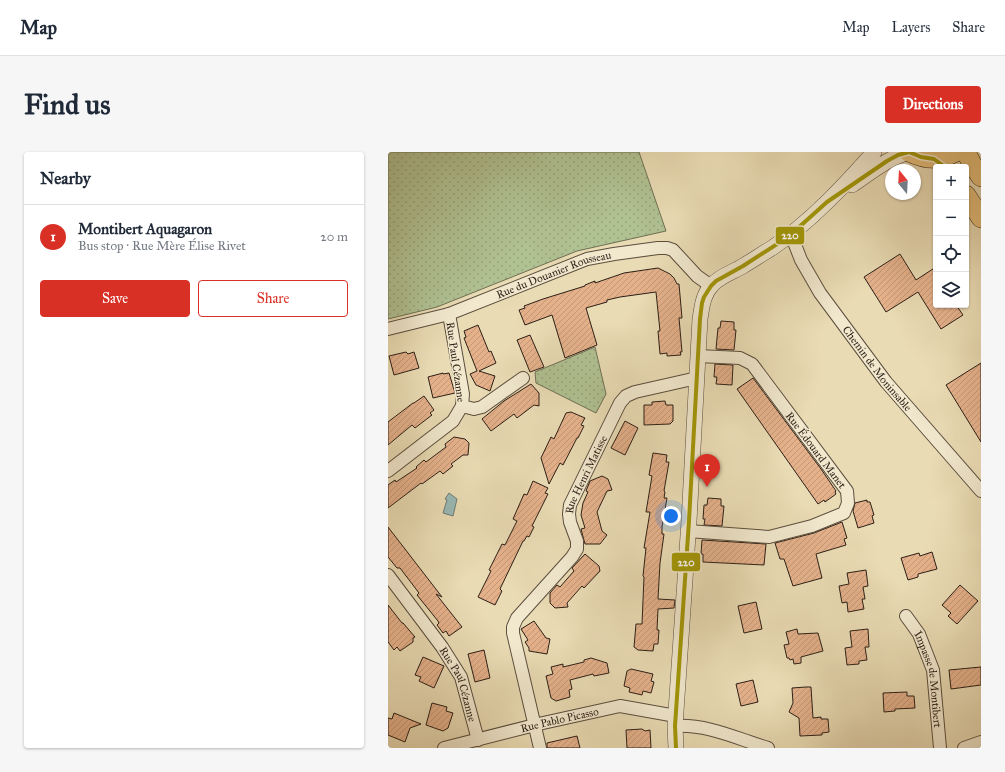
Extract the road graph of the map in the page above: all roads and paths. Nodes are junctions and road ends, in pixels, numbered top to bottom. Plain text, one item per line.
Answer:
1 (874, 152) edge
2 (909, 152) edge
3 (956, 152) edge
4 (966, 152) edge
5 (939, 163) edge
6 (981, 177) edge
7 (969, 200) edge
8 (827, 202) junction
9 (981, 218) edge
10 (788, 237) junction
11 (716, 281) junction
12 (449, 314) junction
13 (388, 329) edge
14 (698, 356) junction
15 (523, 378) dead end
16 (697, 378) junction
17 (462, 406) junction
18 (388, 471) edge
19 (981, 491) edge
20 (688, 531) junction
21 (388, 575) edge
22 (906, 616) dead end
23 (676, 721) junction
24 (535, 726) junction
25 (478, 740) junction
26 (981, 742) edge
27 (444, 748) edge
28 (540, 748) edge
29 (676, 748) edge
30 (768, 748) edge
31 (940, 748) edge
32 (964, 748) edge

1 - 8 street
2 - 5 main road
2 - 8 street
3 - 5 main road
4 - 6 main road
7 - 9 main road
8 - 10 street
10 - 11 street
10 - 19 street, Chemin de Moninsable
11 - 12 street, Rue du Douanier Rousseau
11 - 14 street
12 - 13 street, Rue du Douanier Rousseau
12 - 17 street, Rue Paul Cézanne
14 - 16 street
14 - 20 street, Rue Édouard Manet
15 - 17 street
16 - 20 street
16 - 24 street, Rue Henri Matisse
17 - 18 street, Rue Paul Cézanne
20 - 23 street
21 - 25 street, Rue Paul Cézanne
22 - 31 street, Impasse de Montibert
23 - 24 street, Rue Pablo Picasso
23 - 29 street
23 - 30 street, Rue Pablo Picasso
24 - 25 street, Rue Pablo Picasso
24 - 28 street
25 - 27 street, Rue Pablo Picasso
26 - 32 street

